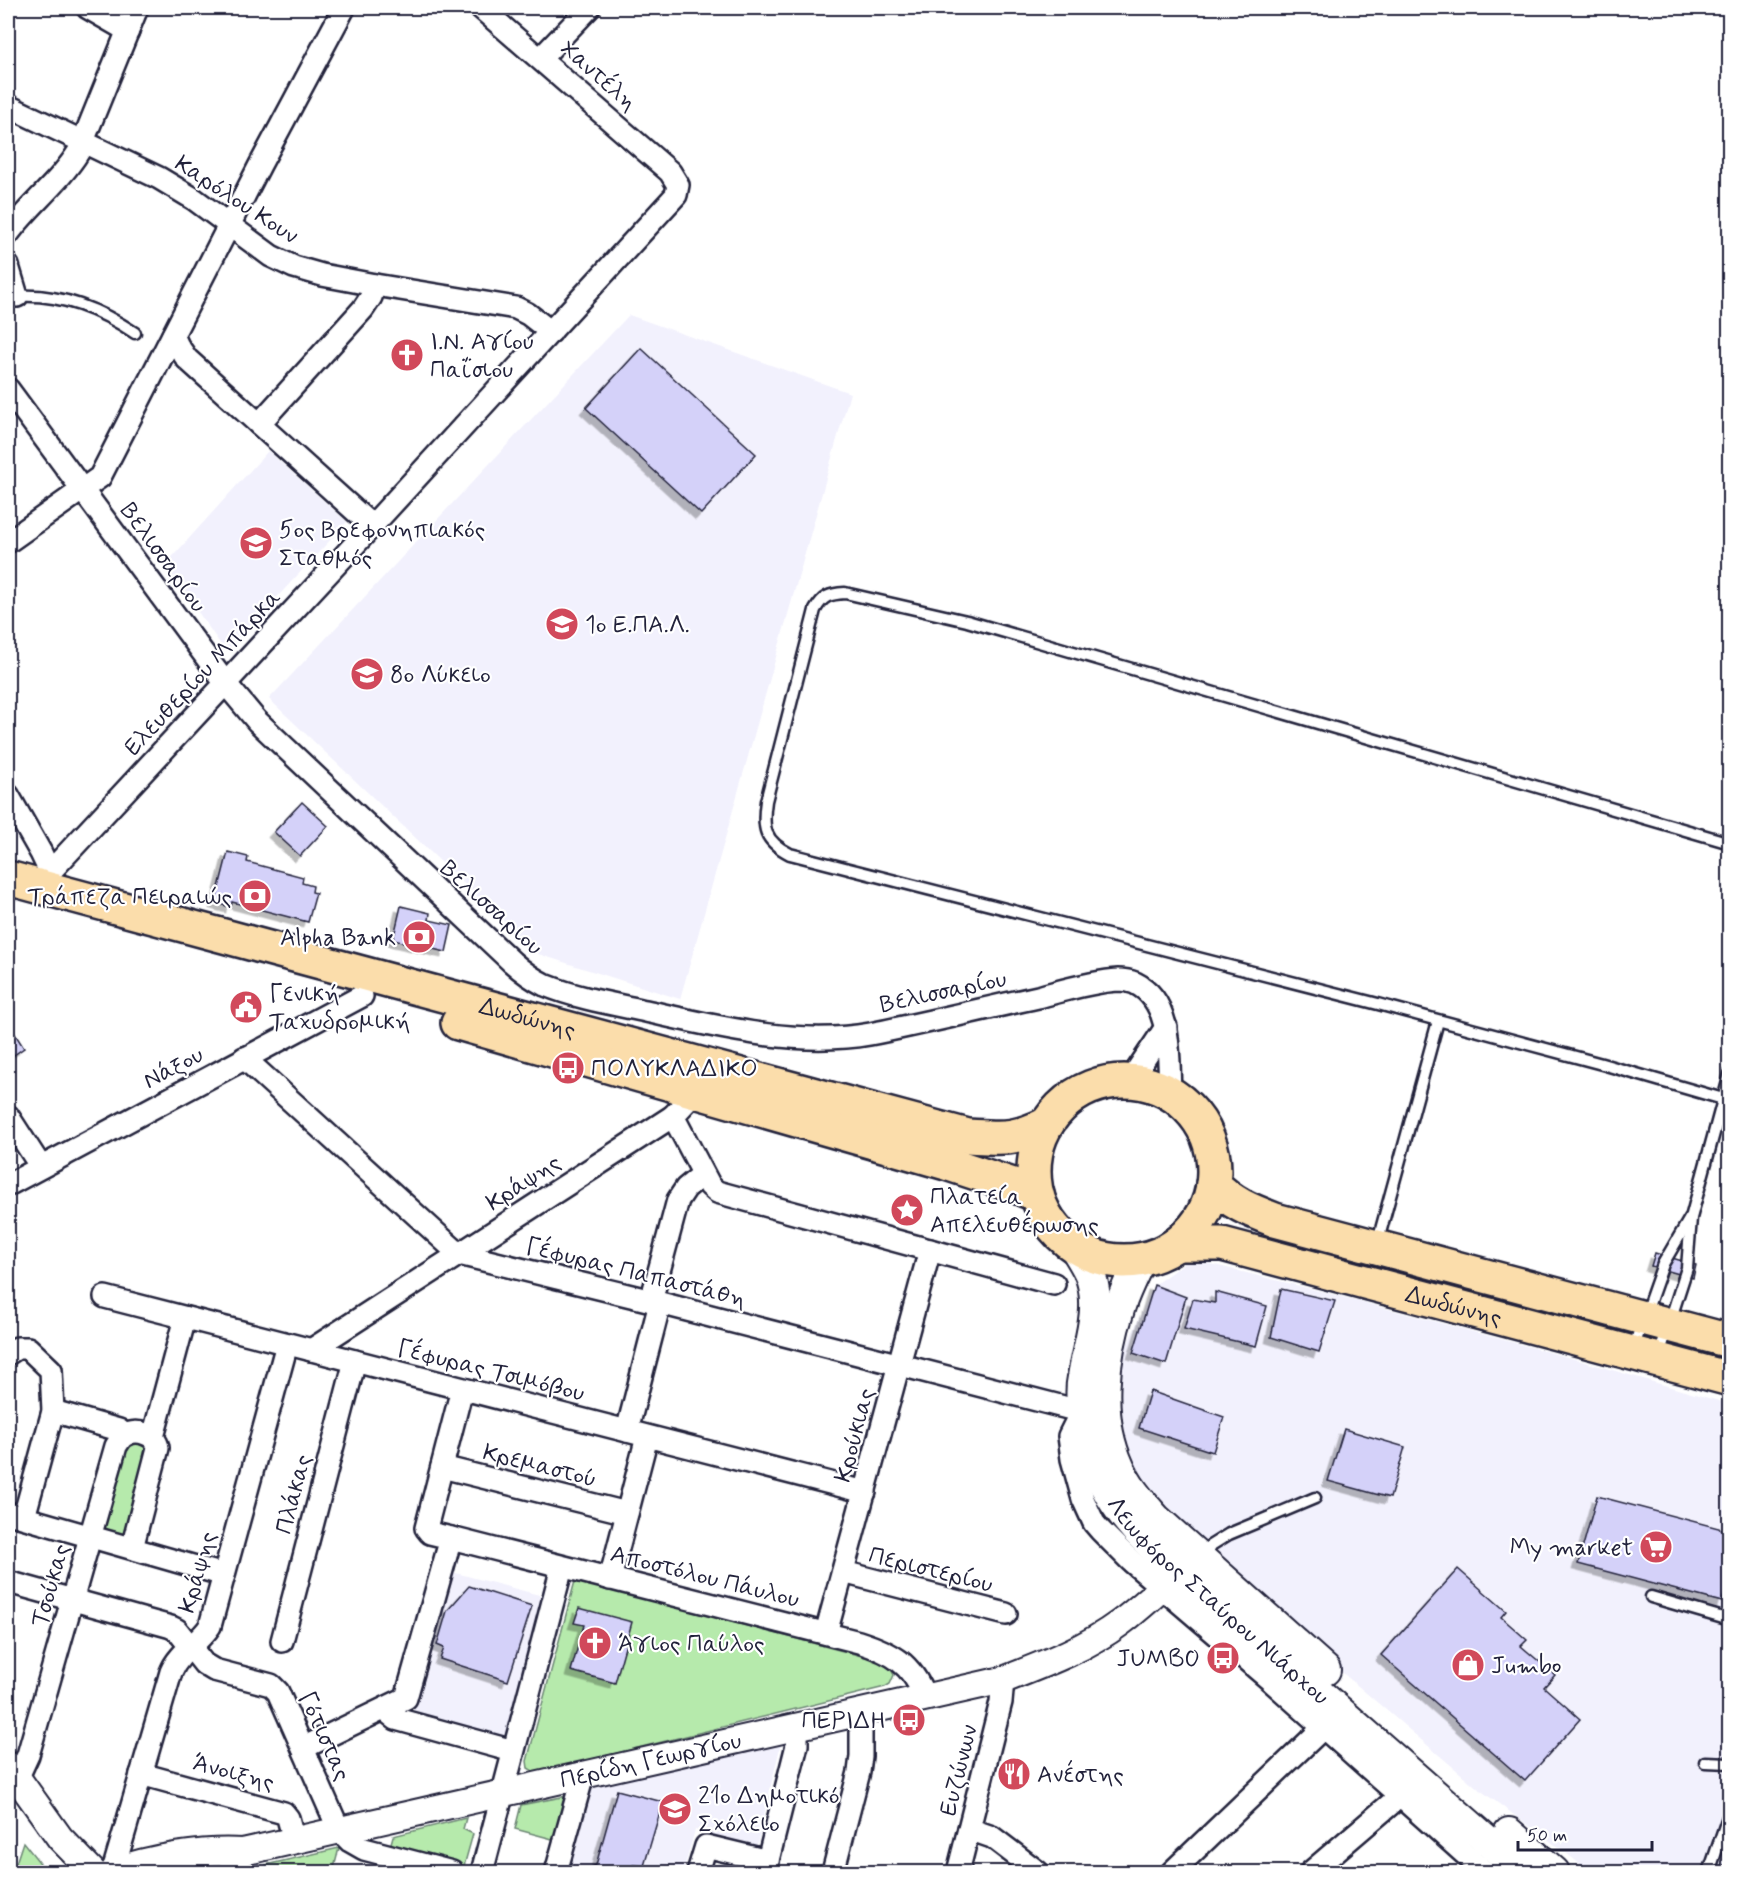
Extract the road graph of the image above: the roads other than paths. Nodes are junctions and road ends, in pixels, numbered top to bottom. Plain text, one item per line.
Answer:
1 (88, 8) edge
2 (137, 8) edge
3 (344, 8) edge
4 (481, 8) edge
5 (589, 8) edge
6 (128, 31) junction
7 (541, 58) junction
8 (8, 106) edge
9 (83, 142) junction
10 (678, 185) joint
11 (229, 225) junction
12 (8, 234) edge
13 (8, 266) edge
14 (375, 285) junction
15 (17, 296) joint
16 (551, 332) junction
17 (135, 333) dead end
18 (173, 335) junction
19 (8, 389) edge
20 (259, 424) junction
21 (83, 490) junction
22 (372, 526) junction
23 (8, 542) edge
24 (226, 684) junction
25 (8, 795) edge
26 (1730, 843) edge
27 (30, 886) edge
28 (362, 996) junction
29 (1438, 1022) junction
30 (1166, 1028) junction
31 (244, 1058) junction
32 (1730, 1074) edge
33 (1129, 1082) junction
34 (693, 1090) junction
35 (1170, 1094) junction
36 (1726, 1100) edge
37 (8, 1116) edge
38 (673, 1116) junction
39 (1047, 1124) junction
40 (41, 1167) junction
41 (703, 1174) junction
42 (1213, 1184) junction
43 (8, 1185) edge
44 (1037, 1195) junction
45 (1690, 1218) junction
46 (1177, 1244) junction
47 (1376, 1247) junction
48 (1076, 1249) junction
49 (930, 1250) junction
50 (459, 1254) junction
51 (1140, 1260) junction
52 (1054, 1284) dead end
53 (105, 1297) dead end
54 (656, 1302) junction
55 (186, 1318) junction
56 (1656, 1321) junction
57 (1730, 1341) edge
58 (286, 1344) junction
59 (311, 1350) junction
60 (8, 1354) edge
61 (1644, 1356) junction
62 (355, 1361) junction
63 (899, 1364) junction
64 (1730, 1379) edge
65 (462, 1389) junction
66 (53, 1411) junction
67 (1083, 1412) junction
68 (637, 1434) junction
69 (125, 1435) junction
70 (153, 1437) junction
71 (442, 1467) junction
72 (865, 1492) junction
73 (1315, 1498) dead end
74 (627, 1514) junction
75 (16, 1515) edge
76 (90, 1536) junction
77 (451, 1538) junction
78 (132, 1548) junction
79 (1196, 1555) junction
80 (562, 1567) junction
81 (843, 1572) junction
82 (224, 1575) junction
83 (610, 1579) junction
84 (8, 1582) edge
85 (1163, 1587) junction
86 (1651, 1597) dead end
87 (72, 1600) junction
88 (1006, 1614) dead end
89 (1730, 1620) edge
90 (826, 1634) junction
91 (282, 1641) dead end
92 (190, 1646) junction
93 (1003, 1680) junction
94 (925, 1697) junction
95 (384, 1710) junction
96 (861, 1712) junction
97 (797, 1726) junction
98 (1324, 1727) junction
99 (303, 1748) junction
100 (513, 1751) junction
101 (1705, 1762) dead end
102 (1730, 1762) edge
103 (141, 1774) junction
104 (583, 1775) junction
105 (11, 1779) edge
106 (504, 1792) junction
107 (1400, 1796) junction
108 (1730, 1811) edge
109 (969, 1829) junction
110 (339, 1830) junction
111 (294, 1840) junction
112 (235, 1861) edge
113 (766, 1867) edge
114 (1546, 1870) edge
115 (70, 1872) edge
116 (108, 1872) edge
117 (181, 1872) edge
118 (452, 1872) edge
119 (482, 1872) edge
120 (556, 1872) edge
121 (698, 1872) edge
122 (833, 1872) edge
123 (957, 1872) edge
124 (1038, 1872) edge
125 (1172, 1872) edge
126 (1311, 1872) edge
127 (1485, 1872) edge
128 (1708, 1872) edge

1 - 6 street
2 - 6 street
3 - 11 street
4 - 7 street, Χαντέλη
5 - 7 street
6 - 9 street
7 - 10 street, Χαντέλη
8 - 9 street, Καρόλου Κουν
9 - 11 street, Καρόλου Κουν
9 - 12 street
10 - 16 street, Ελευθερίου Μπάρκα
11 - 14 street, Καρόλου Κουν
11 - 18 street
13 - 15 street
14 - 16 street, Καρόλου Κουν
14 - 20 street
15 - 17 lane
16 - 22 street, Ελευθερίου Μπάρκα
18 - 20 street
18 - 21 street
19 - 21 street, Βελισσαρίου
20 - 22 street
21 - 23 street
21 - 24 street, Βελισσαρίου
22 - 24 street, Ελευθερίου Μπάρκα
24 - 27 street, Ελευθερίου Μπάρκα
24 - 30 street, Βελισσαρίου
25 - 27 street
26 - 29 lane
27 - 28 main road, Δωδώνης
27 - 39 main road, Δωδώνης
28 - 31 street, Νάξου
28 - 34 main road, Δωδώνης
29 - 36 lane
29 - 47 lane
30 - 33 street
30 - 35 street, Βελισσαρίου
31 - 40 street, Νάξου
31 - 50 street, Γέφυρας Παπαστάθη
32 - 36 lane
33 - 35 main road, Δωδώνης
33 - 39 main road, Δωδώνης
34 - 38 street, Κράψης
34 - 44 main road, Δωδώνης
35 - 42 main road, Δωδώνης
36 - 45 lane
37 - 40 street
38 - 41 street
38 - 50 street, Κράψης
39 - 44 main road, Δωδώνης
40 - 43 street, Νάξου
41 - 49 street
41 - 54 street
42 - 46 main road, Δωδώνης
42 - 47 main road, Δωδώνης
44 - 48 main road, Δωδώνης
45 - 56 lane
45 - 56 lane
46 - 51 main road, Δωδώνης
46 - 61 main road, Δωδώνης
47 - 56 main road, Δωδώνης
48 - 51 main road, Δωδώνης
48 - 67 main road, Λεωφόρος Σταύρου Νιάρχου
49 - 52 street
49 - 63 street, Κρούκιας
50 - 54 street, Γέφυρας Παπαστάθη
50 - 59 street, Κράψης
51 - 79 main road, Λεωφόρος Σταύρου Νιάρχου
53 - 55 street, Γέφυρας Τσιμόβου
54 - 63 street, Γέφυρας Παπαστάθη
54 - 68 street
55 - 58 street, Γέφυρας Τσιμόβου
55 - 70 street
56 - 57 main road, Δωδώνης
56 - 61 lane
56 - 61 lane
58 - 59 street, Γέφυρας Τσιμόβου
58 - 82 street, Κράψης
59 - 62 street, Γέφυρας Τσιμόβου
60 - 66 street
61 - 64 main road, Δωδώνης
62 - 65 street, Γέφυρας Τσιμόβου
62 - 91 street, Πλάκας
63 - 67 street, Γέφυρας Παπαστάθη
63 - 72 street, Κρούκιας
65 - 68 street, Γέφυρας Τσιμόβου
65 - 71 street
66 - 69 street
66 - 75 street
67 - 85 street
67 - 114 main road, Λεωφόρος Σταύρου Νιάρχου
68 - 72 street, Γέφυρας Τσιμόβου
68 - 74 street
69 - 70 street
69 - 76 street, Τσούκας
70 - 78 street
71 - 74 street, Κρεμαστού
71 - 77 street, Αποστόλου Πάυλου
72 - 81 street, Κρούκιας
73 - 79 lane
74 - 83 street
75 - 76 street
76 - 78 street
76 - 87 street, Τσούκας
77 - 80 street, Αποστόλου Πάυλου
77 - 95 street
78 - 82 street
79 - 114 main road, Λεωφόρος Σταύρου Νιάρχου
80 - 83 street, Αποστόλου Πάυλου
80 - 100 street
81 - 88 street, Περιστερίου
81 - 90 street, Κρούκιας
82 - 92 street, Κράψης
83 - 90 street, Αποστόλου Πάυλου
84 - 87 street, Γότιστας
85 - 93 street, Περίδη Γεωργίου
85 - 98 street
86 - 89 lane
87 - 92 street, Γότιστας
87 - 105 street, Τσούκας
90 - 94 street, Αποστόλου Πάυλου
92 - 99 street, Γότιστας
92 - 103 street, Κράψης
93 - 94 street, Περίδη Γεωργίου
93 - 109 street, Ευζώνων
94 - 96 street, Περίδη Γεωργίου
95 - 99 street
95 - 100 street
96 - 97 street, Περίδη Γεωργίου
96 - 122 street
97 - 104 street, Περίδη Γεωργίου
97 - 113 street
98 - 107 street
98 - 125 street
99 - 110 street, Γότιστας
100 - 106 street
101 - 102 lane
103 - 111 street, Άνοιξης
103 - 116 street, Κράψης
104 - 106 street, Περίδη Γεωργίου
104 - 120 street
105 - 115 street
105 - 116 street
106 - 110 street, Περίδη Γεωργίου
106 - 119 street
107 - 126 street
107 - 127 street
108 - 128 lane
109 - 123 street, Ευζώνων
109 - 124 street
110 - 111 street, Περίδη Γεωργίου
110 - 118 street
111 - 112 street, Περίδη Γεωργίου
112 - 116 street, Περίδη Γεωργίου
112 - 117 street
113 - 121 street

